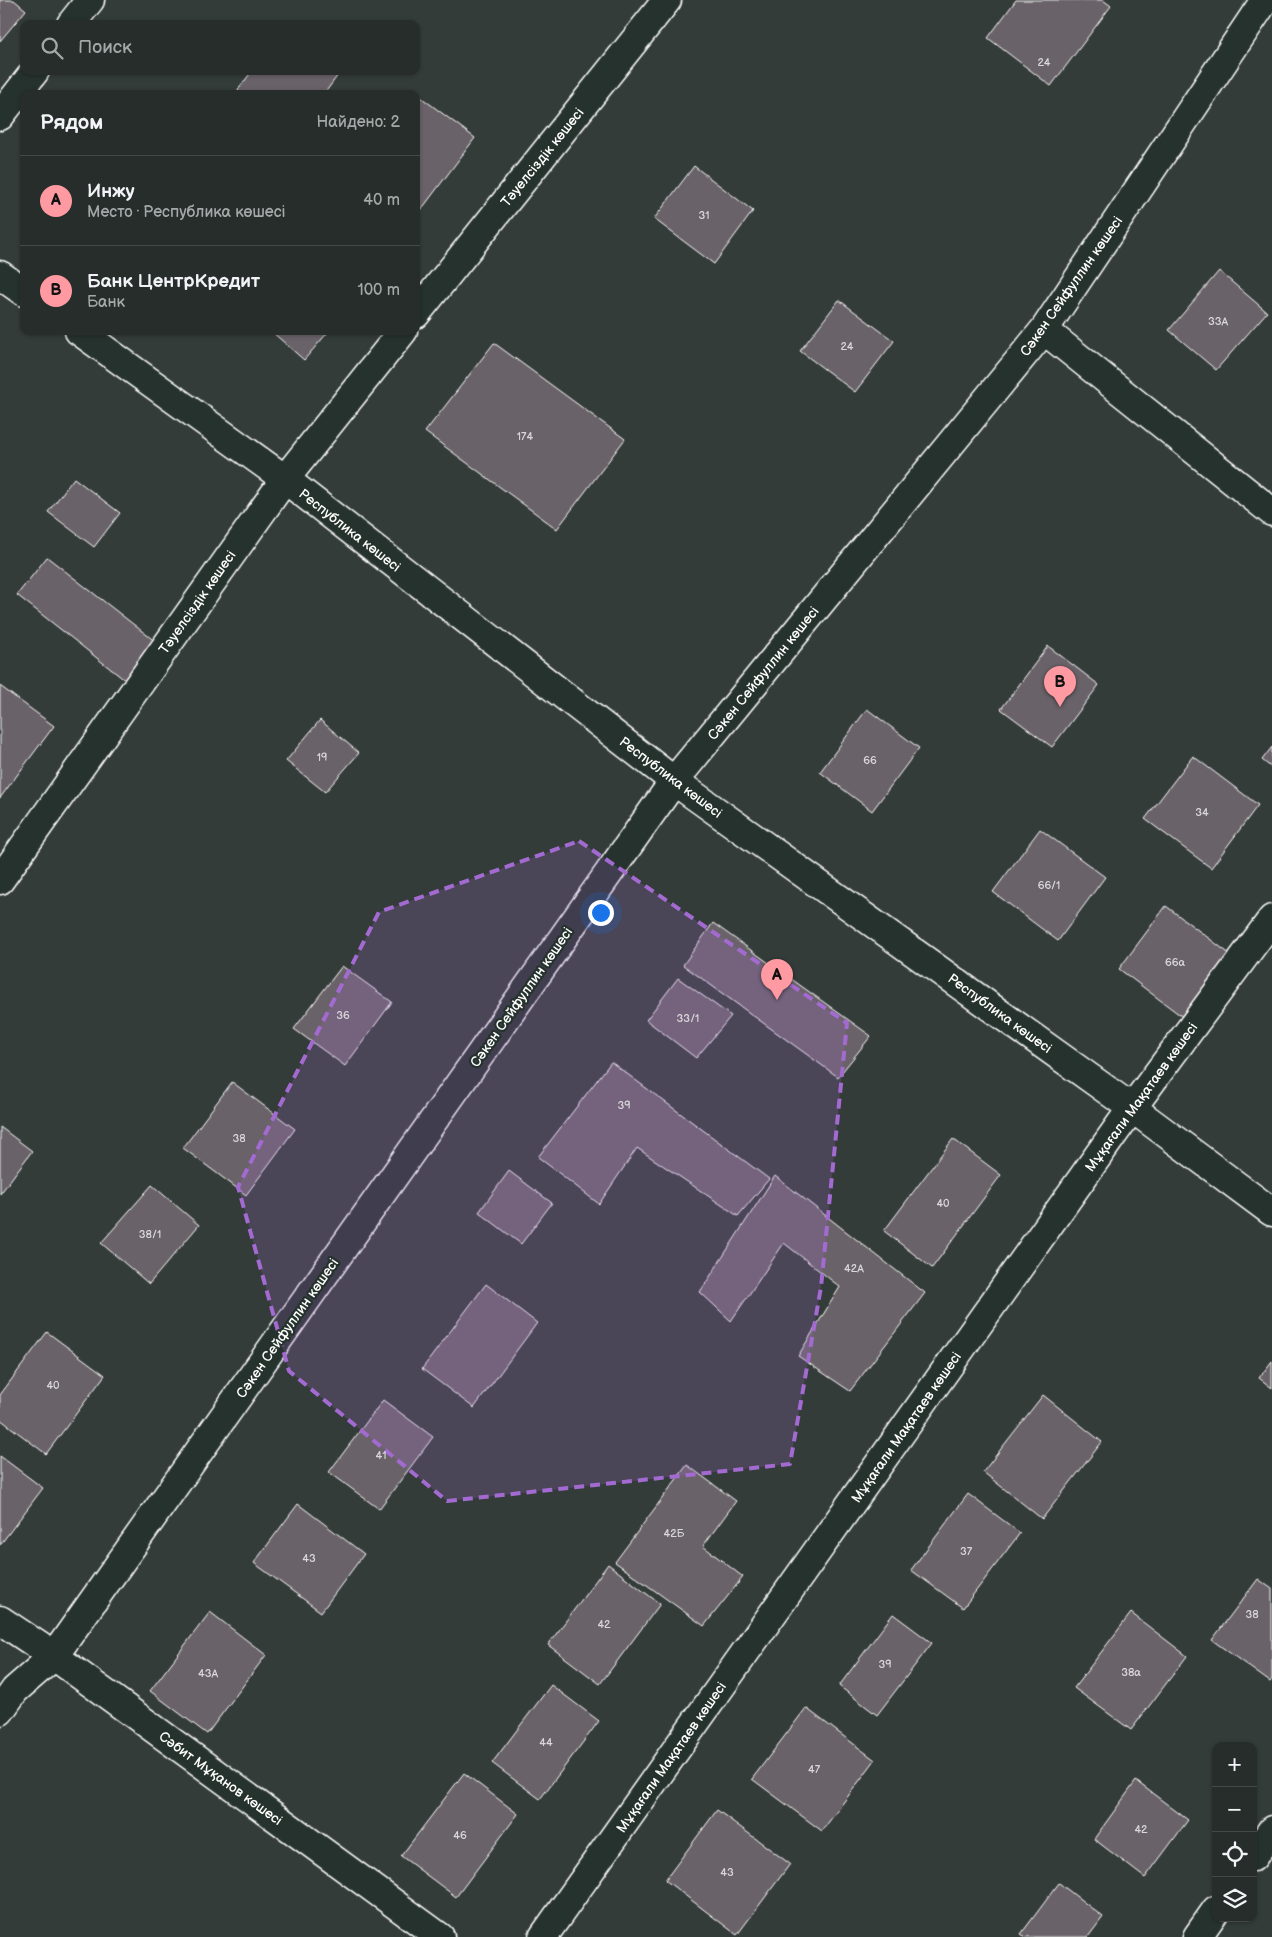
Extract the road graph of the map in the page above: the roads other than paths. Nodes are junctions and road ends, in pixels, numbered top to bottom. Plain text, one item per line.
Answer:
1 (90, 0) edge
2 (667, 0) edge
3 (1265, 0) edge
4 (75, 20) edge
5 (31, 75) edge
6 (0, 116) edge
7 (0, 275) edge
8 (20, 289) edge
9 (420, 309) edge
10 (1044, 330) junction
11 (84, 335) edge
12 (400, 335) edge
13 (285, 479) junction
14 (1272, 512) edge
15 (674, 781) junction
16 (0, 880) edge
17 (1272, 919) edge
18 (1132, 1108) junction
19 (1272, 1212) edge
20 (0, 1620) edge
21 (54, 1656) junction
22 (0, 1711) edge
23 (1272, 1830) edge
24 (1257, 1851) edge
25 (1212, 1916) edge
26 (440, 1937) edge
27 (543, 1937) edge
28 (1197, 1937) edge

1 - 4 street
2 - 9 street, Тәуелсіздік көшесі
3 - 10 street, Сәкен Сейфуллин көшесі
5 - 6 street
7 - 8 street
10 - 14 street
10 - 15 street, Сәкен Сейфуллин көшесі
11 - 13 street, Республика көшесі
12 - 13 street, Тәуелсіздік көшесі
13 - 15 street, Республика көшесі
13 - 16 street, Тәуелсіздік көшесі
15 - 18 street, Республика көшесі
15 - 21 street, Сәкен Сейфуллин көшесі
17 - 18 street, Мұқағали Мақатаев көшесі
18 - 19 street, Республика көшесі
18 - 27 street, Мұқағали Мақатаев көшесі
20 - 21 street, Сәбит Мұқанов көшесі
21 - 22 street, Сәкен Сейфуллин көшесі
21 - 26 street, Сәбит Мұқанов көшесі
23 - 24 street
25 - 28 street

